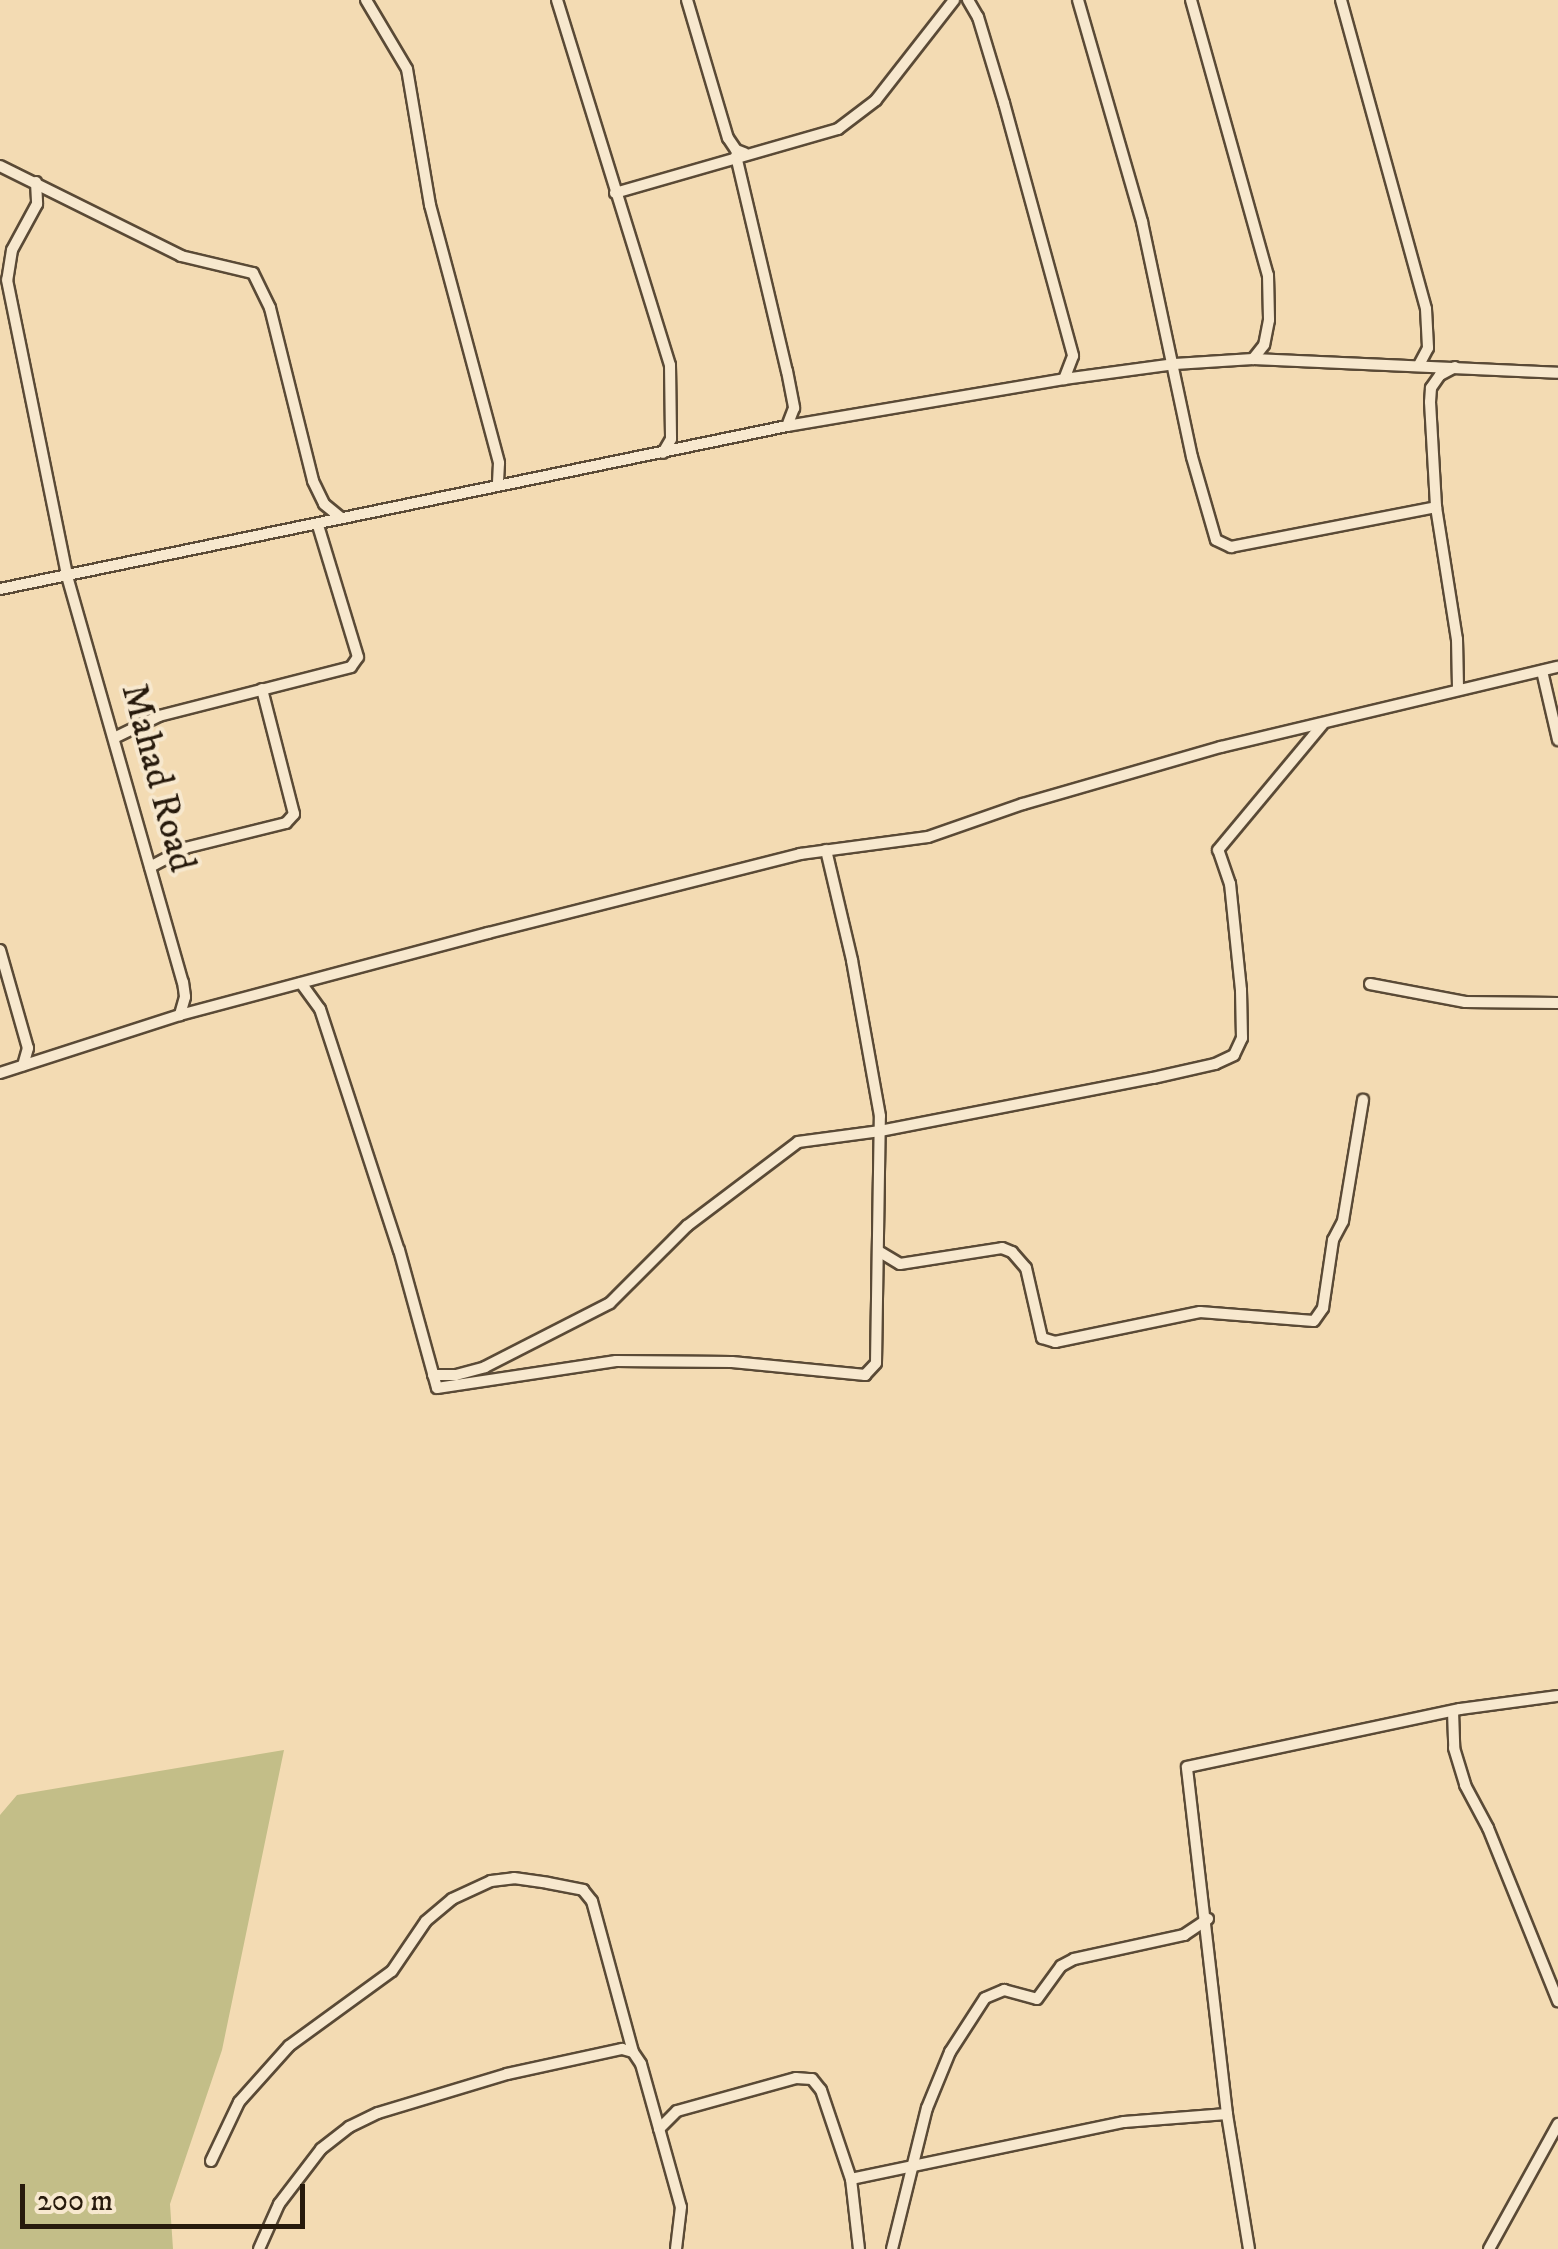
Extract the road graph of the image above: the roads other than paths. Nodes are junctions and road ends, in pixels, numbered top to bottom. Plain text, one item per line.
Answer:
1 (366, 0) edge
2 (557, 0) edge
3 (687, 0) edge
4 (954, 0) edge
5 (968, 0) edge
6 (1078, 0) edge
7 (1191, 0) edge
8 (1341, 0) edge
9 (740, 155) junction
10 (0, 166) edge
11 (36, 182) junction
12 (614, 193) junction
13 (1074, 356) junction
14 (1253, 359) junction
15 (1175, 364) junction
16 (1417, 365) junction
17 (1457, 366) junction
18 (1556, 374) edge
19 (1093, 376) junction
20 (1064, 379) junction
21 (1430, 388) junction
22 (787, 426) junction
23 (671, 439) junction
24 (680, 450) junction
25 (662, 454) junction
26 (500, 469) junction
27 (516, 482) junction
28 (498, 484) junction
29 (324, 504) junction
30 (1436, 507) junction
31 (341, 518) junction
32 (317, 525) junction
33 (67, 576) junction
34 (0, 588) edge
35 (1458, 667) junction
36 (1558, 667) edge
37 (1542, 671) junction
38 (1474, 684) junction
39 (1458, 687) junction
40 (262, 689) junction
41 (1324, 723) junction
42 (116, 737) junction
43 (1558, 740) edge
44 (826, 850) junction
45 (150, 867) junction
46 (0, 950) edge
47 (301, 984) junction
48 (1370, 984) dead end
49 (185, 997) junction
50 (1558, 1002) edge
51 (204, 1008) junction
52 (180, 1014) junction
53 (28, 1048) junction
54 (50, 1057) junction
55 (23, 1065) junction
56 (0, 1074) edge
57 (1363, 1100) dead end
58 (864, 1131) junction
59 (880, 1131) junction
60 (881, 1146) junction
61 (880, 1252) junction
62 (900, 1264) junction
63 (879, 1278) junction
64 (433, 1375) junction
65 (1558, 1696) edge
66 (1453, 1711) junction
67 (1208, 1919) junction
68 (1558, 2002) edge
69 (633, 2052) junction
70 (1228, 2114) junction
71 (1558, 2124) edge
72 (658, 2130) junction
73 (212, 2161) dead end
74 (912, 2167) junction
75 (851, 2179) junction
76 (259, 2249) edge
77 (676, 2249) edge
78 (859, 2249) edge
79 (892, 2249) edge
80 (1249, 2249) edge
81 (1489, 2249) edge

1 - 26 street
2 - 12 street
3 - 9 street
4 - 9 street
5 - 13 street
6 - 15 street
7 - 14 street
8 - 16 street
9 - 12 street
9 - 22 street
10 - 11 street
11 - 29 street
11 - 33 street, Mahad Road
12 - 23 street
13 - 19 street
13 - 20 street
14 - 15 street
14 - 16 street
15 - 19 street
15 - 30 street
16 - 17 street
16 - 21 street
17 - 18 street
17 - 21 street
19 - 20 street
20 - 22 street
21 - 30 street
22 - 24 street
23 - 24 street
23 - 25 street
24 - 25 street
25 - 27 street
26 - 27 street
26 - 28 street
27 - 28 street
28 - 31 street
29 - 31 street
29 - 32 street
30 - 35 street
31 - 32 street
32 - 33 street
32 - 40 street
33 - 34 street
33 - 42 street, Mahad Road
35 - 38 street
35 - 39 street
36 - 37 street
37 - 38 street
37 - 43 street
38 - 39 street
39 - 41 street
40 - 42 street
40 - 45 street
41 - 44 street
41 - 59 street
42 - 45 street, Mahad Road
44 - 47 street
44 - 59 street
45 - 49 street, Mahad Road
46 - 53 street
47 - 51 street
47 - 64 street
48 - 50 street
49 - 51 street
49 - 52 street
51 - 52 street
52 - 54 street
53 - 54 street
53 - 55 street
54 - 55 street
55 - 56 street
57 - 62 street
58 - 59 street
58 - 60 street
58 - 64 street
59 - 60 street
60 - 61 street
61 - 62 street
61 - 63 street
62 - 63 street
63 - 64 street
65 - 66 street
66 - 67 street
66 - 68 street
67 - 70 street
67 - 74 street
69 - 72 street
69 - 73 street
69 - 76 street
70 - 74 street
70 - 80 street
71 - 81 street
72 - 75 street
72 - 77 street
74 - 75 street
74 - 79 street
75 - 78 street

